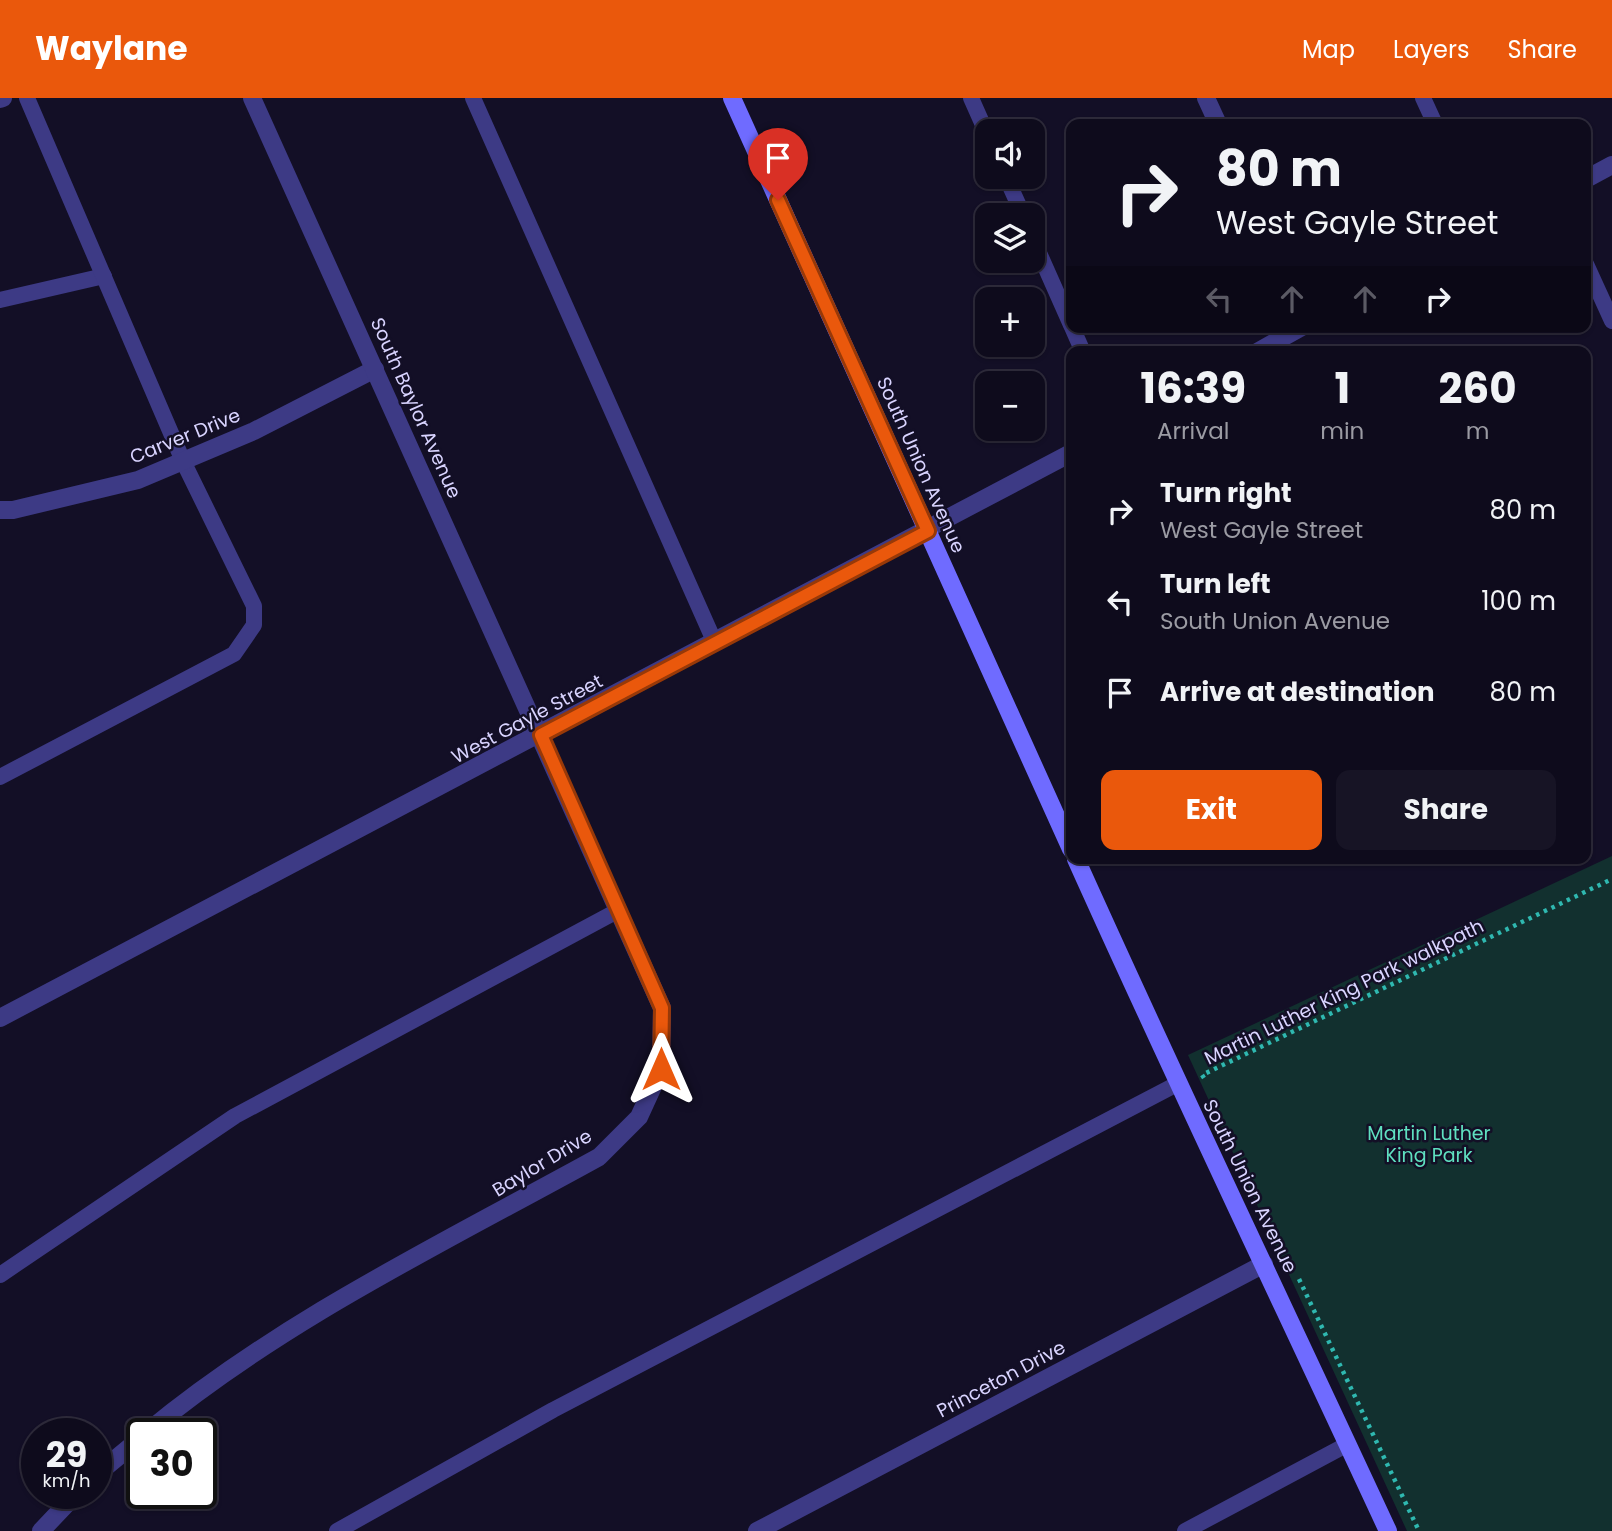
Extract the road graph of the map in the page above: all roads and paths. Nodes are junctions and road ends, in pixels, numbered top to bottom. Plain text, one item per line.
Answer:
1 (27, 98) edge
2 (252, 98) edge
3 (473, 98) edge
4 (732, 98) edge
5 (971, 98) edge
6 (1206, 98) edge
7 (1423, 98) edge
8 (980, 119) edge
9 (1216, 119) edge
10 (1433, 119) edge
11 (1612, 165) edge
12 (1591, 176) edge
13 (1045, 266) edge
14 (1591, 275) edge
15 (104, 276) junction
16 (0, 300) edge
17 (1066, 313) edge
18 (1612, 321) edge
19 (1291, 333) edge
20 (1268, 346) edge
21 (375, 369) junction
22 (1066, 456) edge
23 (183, 461) junction
24 (0, 510) edge
25 (928, 531) junction
26 (715, 643) junction
27 (541, 735) junction
28 (0, 777) edge
29 (1066, 838) edge
30 (1078, 864) edge
31 (1612, 879) edge
32 (619, 910) junction
33 (0, 1018) edge
34 (1177, 1084) junction
35 (1208, 1087) dead end
36 (1264, 1264) junction
37 (1296, 1272) dead end
38 (0, 1275) edge
39 (164, 1418) edge
40 (1348, 1444) junction
41 (126, 1450) edge
42 (112, 1462) edge
43 (62, 1509) edge
44 (41, 1531) edge
45 (337, 1531) edge
46 (757, 1531) edge
47 (1185, 1531) edge
48 (1388, 1531) edge
49 (1419, 1531) edge

1 - 15 lane
2 - 21 street, South Baylor Avenue
3 - 26 lane
4 - 25 main road, South Union Avenue
5 - 8 lane
6 - 9 street
7 - 10 lane
11 - 12 street
13 - 17 lane
14 - 18 lane
15 - 16 lane
15 - 23 lane
19 - 20 street
21 - 23 street, Carver Drive
21 - 27 street, South Baylor Avenue
22 - 25 street, West Gayle Street
23 - 24 street, Carver Drive
23 - 28 lane
25 - 26 street, West Gayle Street
25 - 29 main road, South Union Avenue
26 - 27 street, West Gayle Street
27 - 32 street, Baylor Drive
27 - 33 street, West Gayle Street
30 - 34 main road, South Union Avenue
31 - 35 path, Martin Luther King Park walkpath
32 - 38 lane
32 - 39 street, Baylor Drive
34 - 36 main road, South Union Avenue
34 - 45 lane
36 - 40 main road, South Union Avenue
36 - 46 street, Princeton Drive
37 - 49 path
40 - 47 lane
40 - 48 main road, South Union Avenue
41 - 42 street
43 - 44 street

